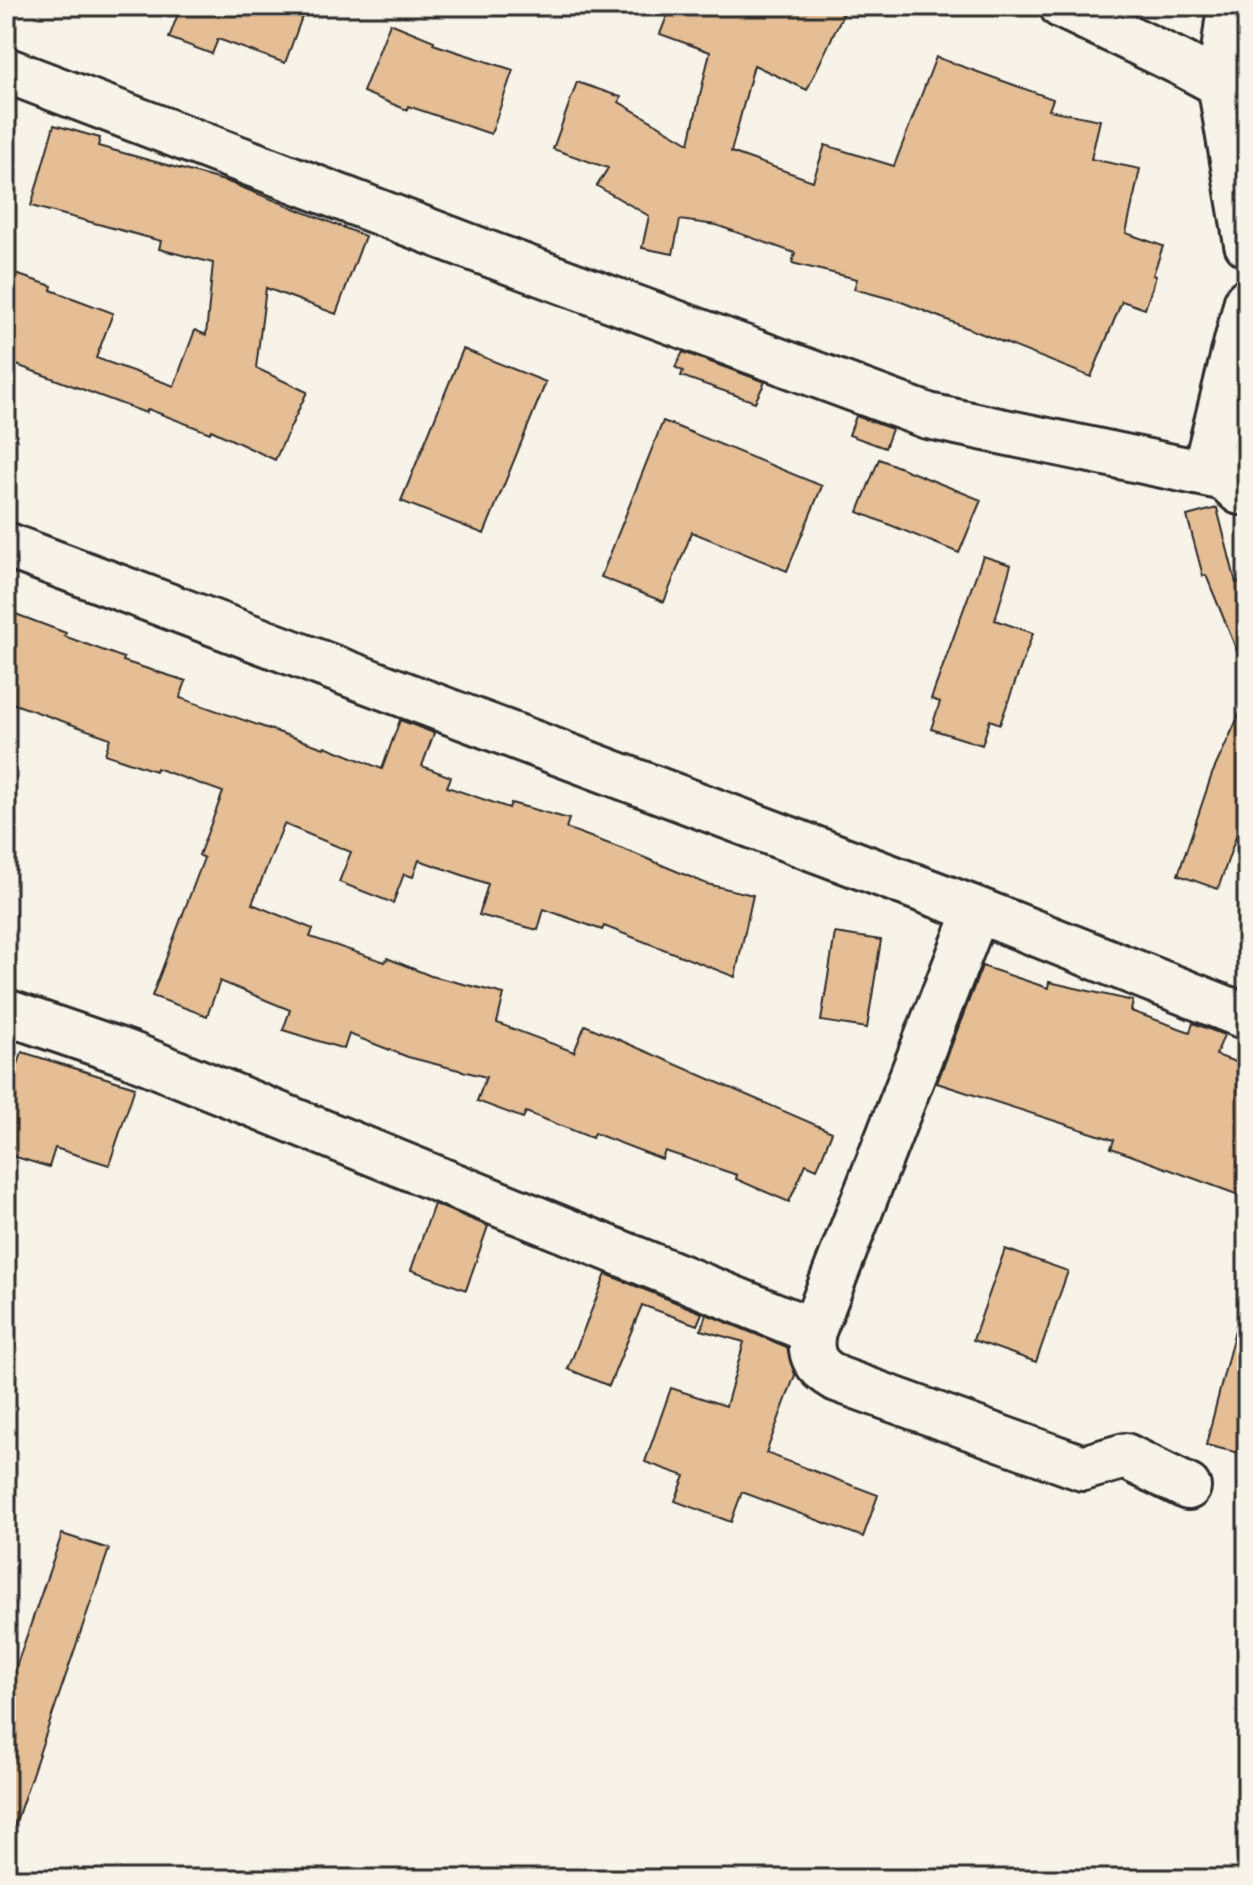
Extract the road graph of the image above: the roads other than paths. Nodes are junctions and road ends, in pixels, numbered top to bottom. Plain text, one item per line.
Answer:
1 (1062, 6) edge
2 (1230, 6) edge
3 (6, 70) edge
4 (1234, 91) edge
5 (1247, 244) edge
6 (1247, 301) edge
7 (1236, 489) edge
8 (6, 545) edge
9 (977, 910) junction
10 (6, 1012) edge
11 (1247, 1017) edge
12 (813, 1331) junction
13 (1188, 1487) dead end

1 - 4 street
2 - 4 street
3 - 7 street
4 - 5 street
6 - 7 street
8 - 9 street
9 - 11 street
9 - 12 street
10 - 12 street
12 - 13 street

